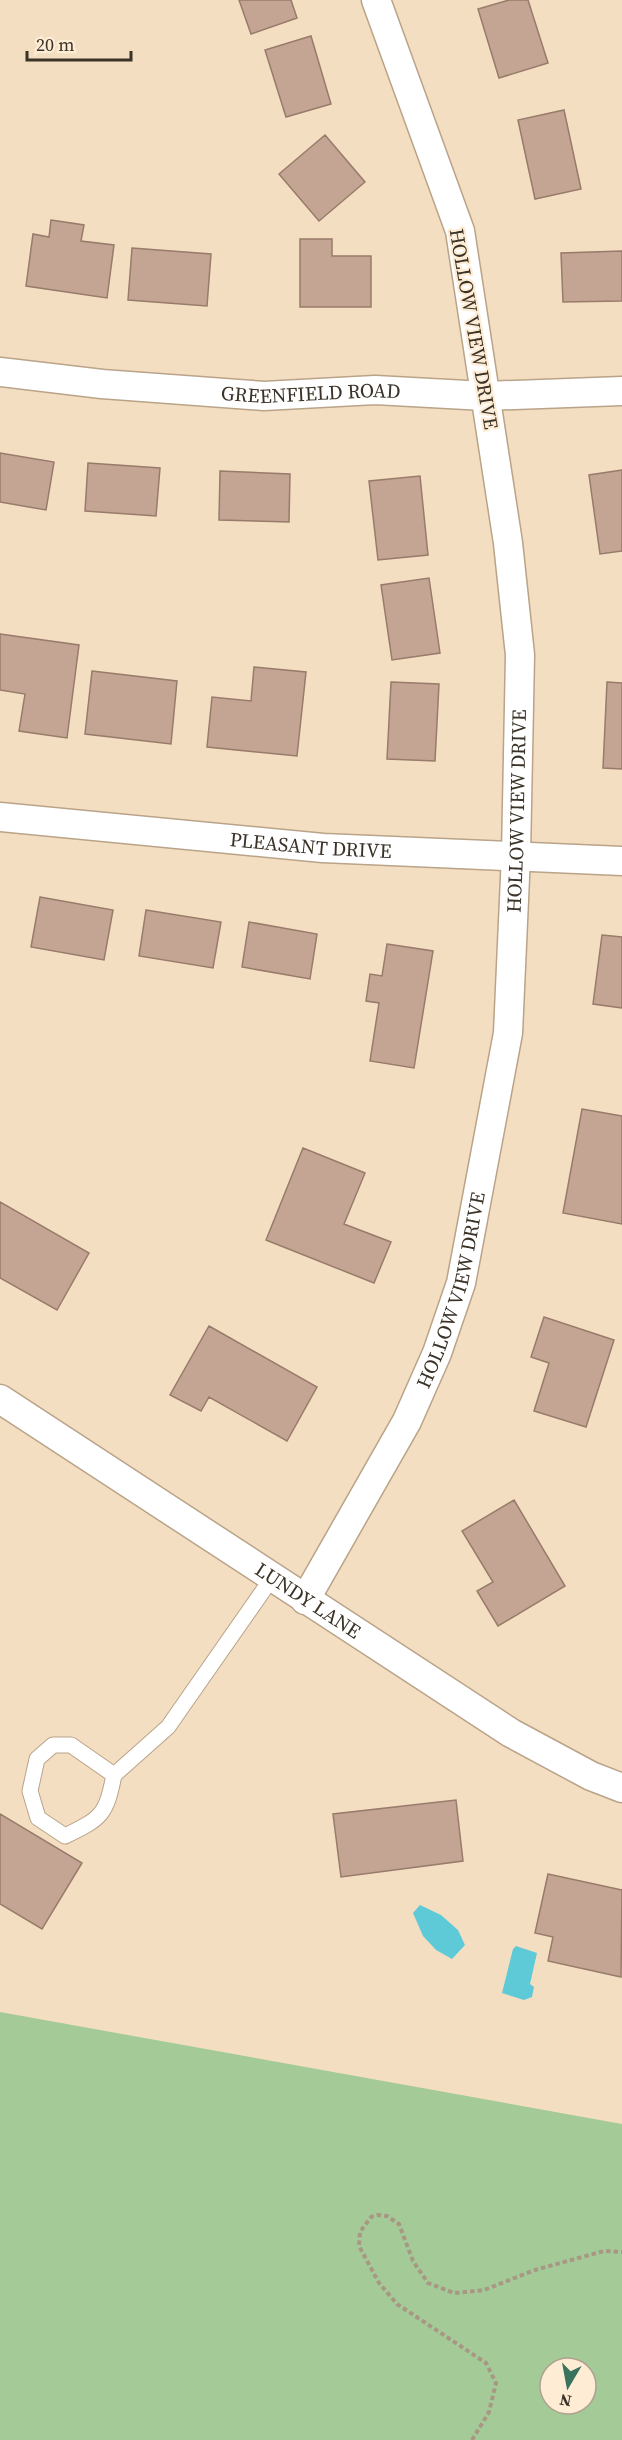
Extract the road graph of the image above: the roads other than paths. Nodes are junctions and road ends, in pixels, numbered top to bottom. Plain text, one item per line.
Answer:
1 (375, 0) edge
2 (0, 372) edge
3 (622, 391) edge
4 (485, 396) junction
5 (0, 817) edge
6 (516, 855) junction
7 (622, 861) edge
8 (0, 1399) edge
9 (272, 1578) junction
10 (305, 1600) junction
11 (114, 1775) junction
12 (622, 1788) edge

1 - 4 street, HOLLOW VIEW DRIVE
2 - 4 street, GREENFIELD ROAD
3 - 4 street, GREENFIELD ROAD
4 - 6 street, HOLLOW VIEW DRIVE
5 - 6 street, PLEASANT DRIVE
6 - 7 street, PLEASANT DRIVE
6 - 10 street, HOLLOW VIEW DRIVE
8 - 9 street, LUNDY LANE
9 - 10 street, LUNDY LANE
9 - 11 lane
10 - 12 street, LUNDY LANE
11 - 11 lane

